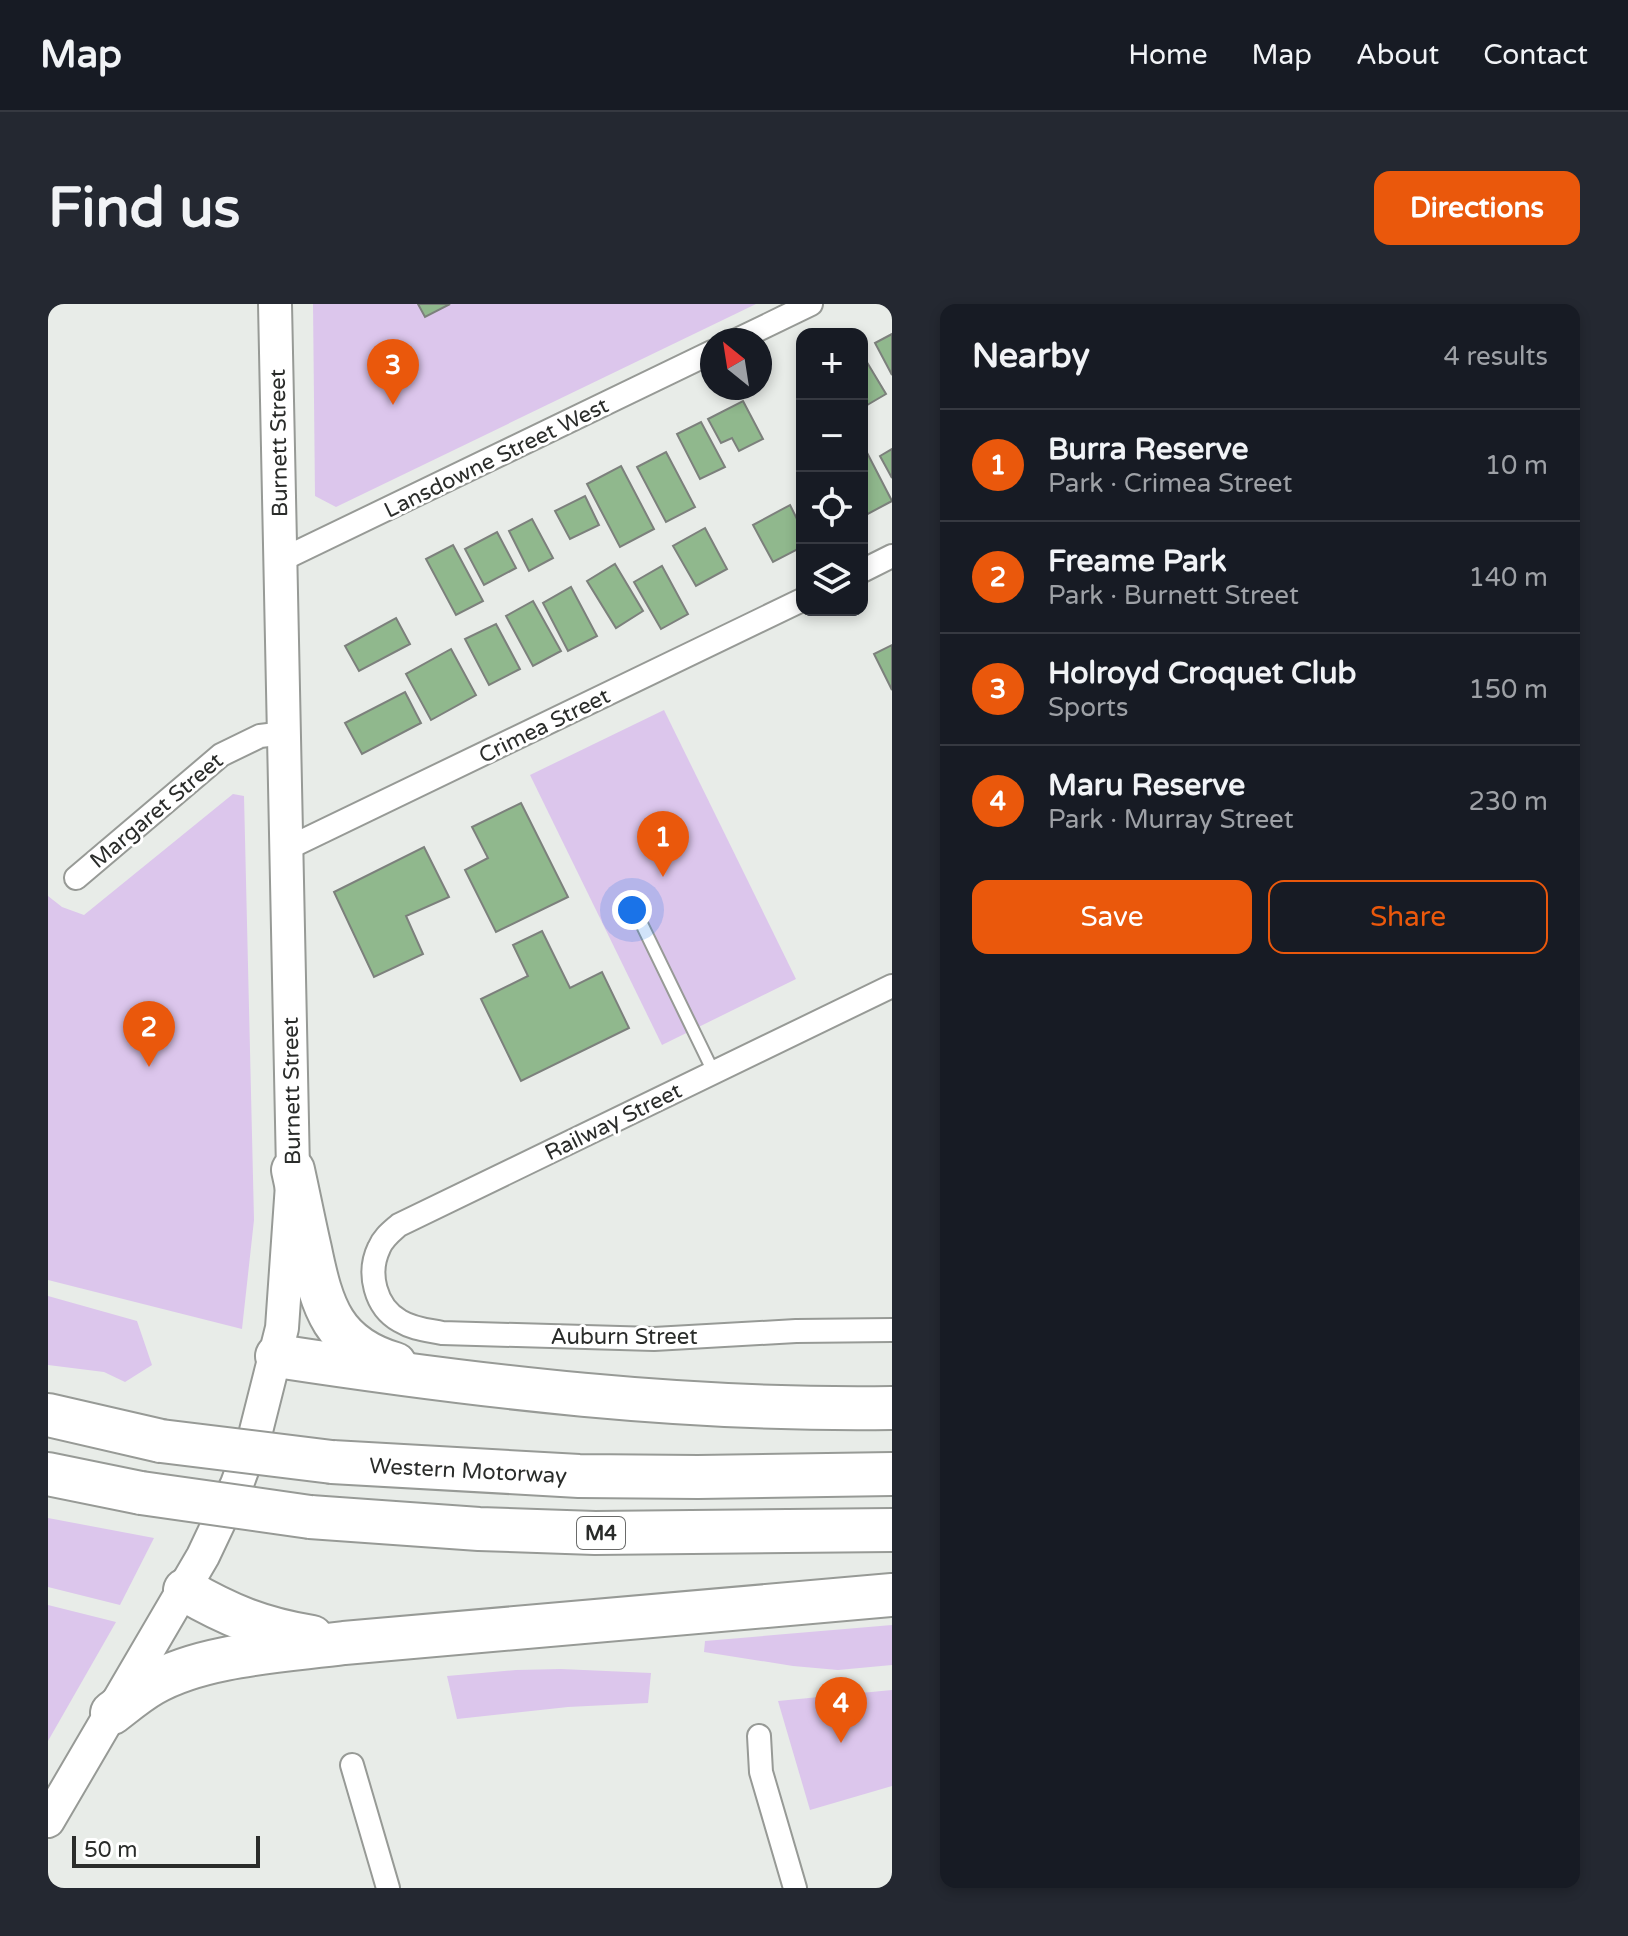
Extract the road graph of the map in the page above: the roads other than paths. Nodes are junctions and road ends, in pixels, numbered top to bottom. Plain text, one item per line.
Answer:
1 (275, 304) edge
2 (811, 304) edge
3 (762, 328) edge
4 (700, 358) edge
5 (892, 556) edge
6 (279, 561) junction
7 (868, 568) edge
8 (796, 603) edge
9 (285, 733) junction
10 (286, 849) junction
11 (76, 878) dead end
12 (630, 900) dead end
13 (892, 986) edge
14 (714, 1073) junction
15 (293, 1170) junction
16 (375, 1288) joint
17 (892, 1330) edge
18 (277, 1356) junction
19 (469, 1384) junction
20 (892, 1408) edge
21 (48, 1415) edge
22 (48, 1474) edge
23 (892, 1474) edge
24 (892, 1530) edge
25 (185, 1590) junction
26 (892, 1595) edge
27 (344, 1643) junction
28 (112, 1713) junction
29 (759, 1736) dead end
30 (352, 1765) dead end
31 (48, 1821) edge
32 (388, 1888) edge
33 (795, 1888) edge

1 - 6 main road, Burnett Street
2 - 3 street
4 - 6 street, Lansdowne Street West
5 - 7 street
6 - 9 main road, Burnett Street
8 - 10 street, Crimea Street
9 - 10 main road, Burnett Street
9 - 11 street, Margaret Street
10 - 15 main road, Burnett Street
12 - 14 lane
13 - 14 street, Railway Street
14 - 16 street, Railway Street
15 - 18 main road, Burnett Street
15 - 19 highway
16 - 17 street, Auburn Street
18 - 19 highway
18 - 25 main road, Burnett Street
19 - 20 highway
21 - 23 highway, Western Motorway, bridge
22 - 24 highway, M4, bridge
25 - 27 highway
25 - 28 main road, Burnett Street
26 - 27 highway
27 - 28 highway
28 - 31 main road, Burnett Street
29 - 33 street
30 - 32 street

